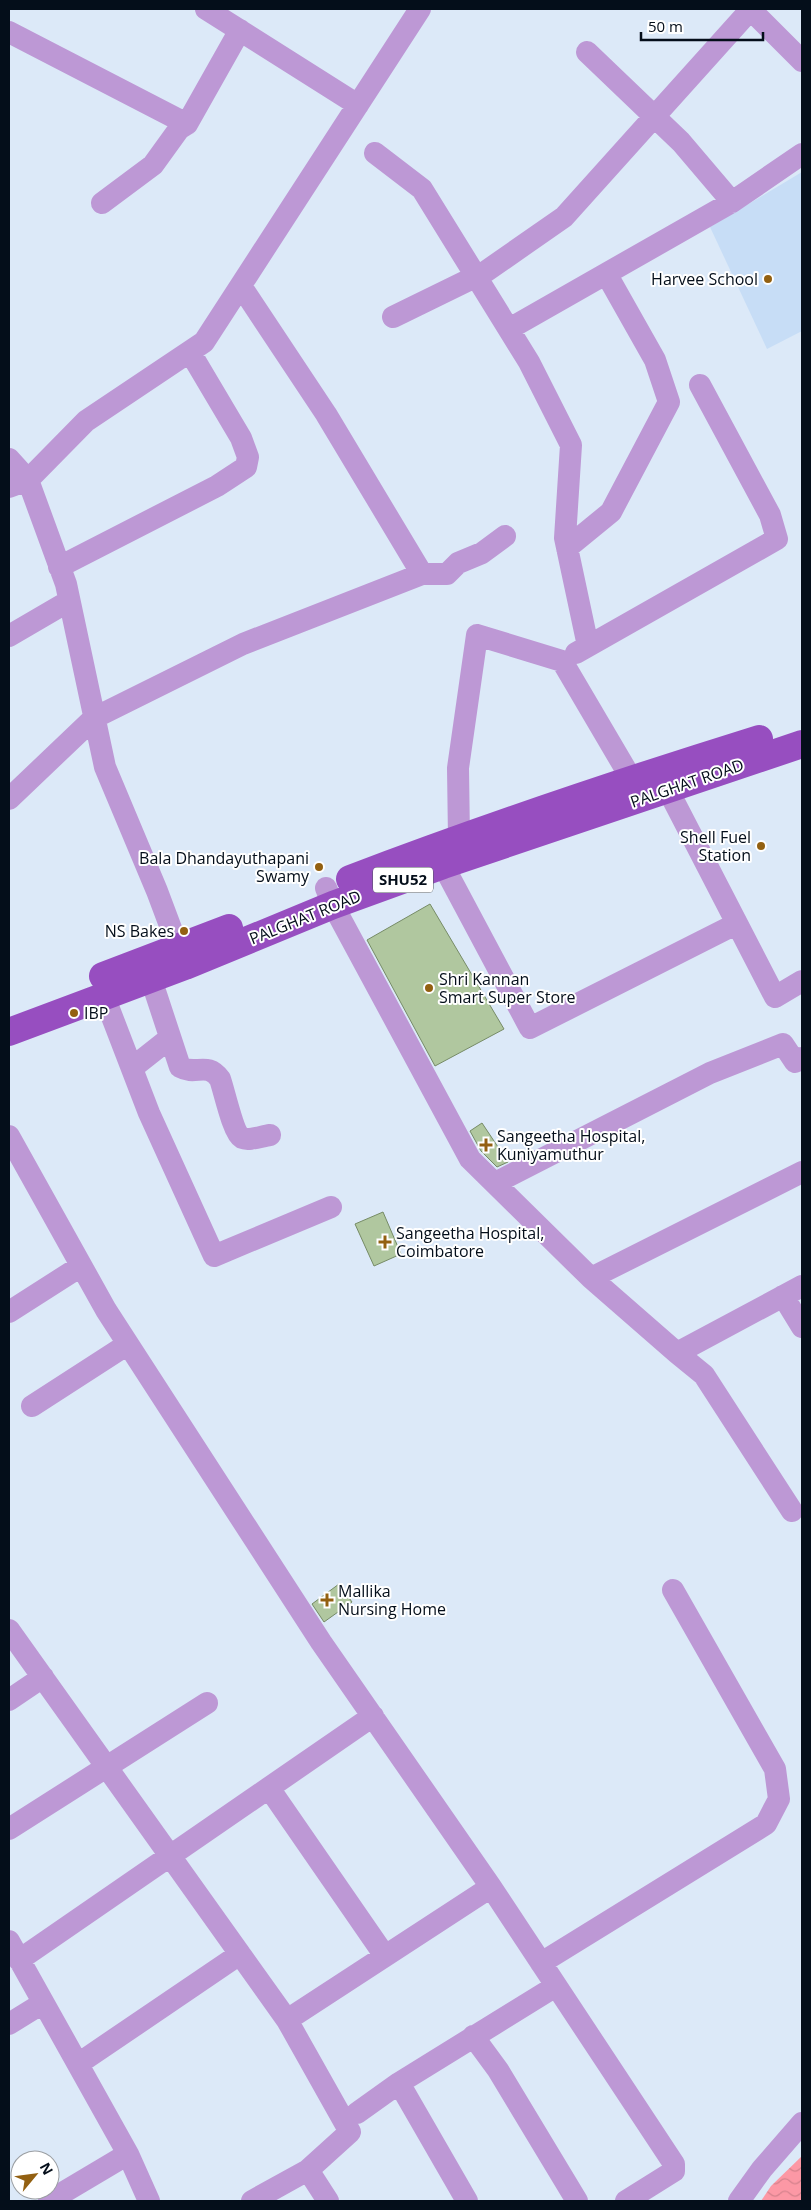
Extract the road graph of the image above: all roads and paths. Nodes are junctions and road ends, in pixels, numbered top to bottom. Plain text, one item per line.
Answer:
1 (206, 9) edge
2 (420, 9) edge
3 (751, 9) edge
4 (240, 30) junction
5 (9, 32) edge
6 (587, 52) dead end
7 (802, 61) edge
8 (358, 105) junction
9 (655, 115) junction
10 (188, 124) junction
11 (375, 153) dead end
12 (802, 154) edge
13 (102, 202) dead end
14 (732, 202) junction
15 (607, 275) junction
16 (476, 276) junction
17 (240, 286) junction
18 (393, 317) dead end
19 (509, 329) junction
20 (190, 352) junction
21 (700, 385) dead end
22 (9, 459) edge
23 (18, 483) edge
24 (505, 536) dead end
25 (567, 548) junction
26 (59, 567) junction
27 (422, 574) junction
28 (69, 600) junction
29 (9, 636) edge
30 (588, 646) junction
31 (562, 661) junction
32 (94, 718) junction
33 (802, 726) edge
34 (802, 744) edge
35 (632, 780) junction
36 (668, 790) junction
37 (9, 799) edge
38 (459, 839) junction
39 (443, 865) junction
40 (330, 896) junction
41 (728, 928) dead end
42 (182, 956) junction
43 (151, 979) junction
44 (802, 981) edge
45 (104, 996) junction
46 (9, 1013) edge
47 (9, 1032) edge
48 (170, 1038) junction
49 (802, 1058) edge
50 (132, 1068) junction
51 (270, 1135) dead end
52 (9, 1136) edge
53 (802, 1172) edge
54 (494, 1182) junction
55 (331, 1207) dead end
56 (81, 1266) junction
57 (591, 1278) junction
58 (793, 1291) edge
59 (9, 1312) edge
60 (802, 1327) edge
61 (128, 1344) junction
62 (677, 1353) junction
63 (32, 1406) dead end
64 (792, 1511) dead end
65 (672, 1590) dead end
66 (9, 1630) edge
67 (43, 1677) junction
68 (9, 1700) edge
69 (207, 1703) dead end
70 (373, 1716) junction
71 (106, 1766) junction
72 (269, 1788) junction
73 (9, 1829) edge
74 (170, 1856) junction
75 (491, 1887) junction
76 (14, 1951) edge
77 (240, 1954) junction
78 (385, 1956) junction
79 (541, 1963) junction
80 (556, 1986) junction
81 (43, 2003) junction
82 (287, 2020) junction
83 (9, 2024) edge
84 (473, 2036) junction
85 (78, 2064) junction
86 (399, 2083) junction
87 (357, 2113) dead end
88 (802, 2123) edge
89 (128, 2154) junction
90 (308, 2170) junction
91 (49, 2201) edge
92 (149, 2201) edge
93 (252, 2201) edge
94 (328, 2201) edge
95 (467, 2201) edge
96 (577, 2201) edge
97 (626, 2201) edge
98 (739, 2201) edge

1 - 4 street
2 - 8 street
3 - 7 street
3 - 9 street
4 - 8 street
4 - 10 street
5 - 10 street
6 - 9 street
8 - 17 street
9 - 14 street
9 - 16 street
10 - 13 street
11 - 16 street
12 - 14 street
14 - 15 street
15 - 19 street
15 - 25 street
16 - 18 street
16 - 19 street
17 - 20 street
17 - 27 street
19 - 25 street
20 - 23 street
20 - 26 street
21 - 30 street
22 - 23 street
23 - 26 street
24 - 27 street
25 - 30 street
26 - 28 street
27 - 32 street
28 - 29 street
28 - 32 street
30 - 31 street
31 - 35 street
31 - 38 street
32 - 37 street
32 - 42 street
33 - 35 main road, PALGHAT ROAD / SHU52
34 - 36 main road, PALGHAT ROAD / SHU52
35 - 38 main road, PALGHAT ROAD / SHU52
36 - 39 main road, PALGHAT ROAD / SHU52
36 - 44 street
38 - 40 main road, PALGHAT ROAD / SHU52
39 - 40 main road, PALGHAT ROAD / SHU52
39 - 41 street
40 - 42 main road, PALGHAT ROAD / SHU52
40 - 54 street
42 - 43 main road, PALGHAT ROAD / SHU52
42 - 46 main road, PALGHAT ROAD / SHU52
43 - 45 main road, PALGHAT ROAD / SHU52
43 - 48 street
45 - 47 main road, PALGHAT ROAD / SHU52
45 - 50 street
48 - 50 street
48 - 51 street
49 - 54 street
50 - 55 street
52 - 56 street
53 - 57 street
54 - 57 street
56 - 59 street
56 - 61 street
57 - 62 street
58 - 60 street
58 - 62 street
61 - 63 street
61 - 70 street
62 - 64 street
65 - 79 street
66 - 67 street
67 - 68 street
67 - 71 street
69 - 71 street
70 - 72 street
70 - 75 street
71 - 73 street
71 - 74 street
72 - 74 street
72 - 78 street
74 - 76 street
74 - 77 street
75 - 78 street
75 - 79 street
76 - 81 street
77 - 82 street
77 - 85 street
78 - 82 street
79 - 80 street
80 - 84 street
80 - 97 street
81 - 83 street
81 - 85 street
82 - 90 street
84 - 86 street
84 - 96 street
85 - 89 street
86 - 87 street
86 - 95 street
88 - 98 street
89 - 91 street
89 - 92 street
90 - 93 street
90 - 94 street

